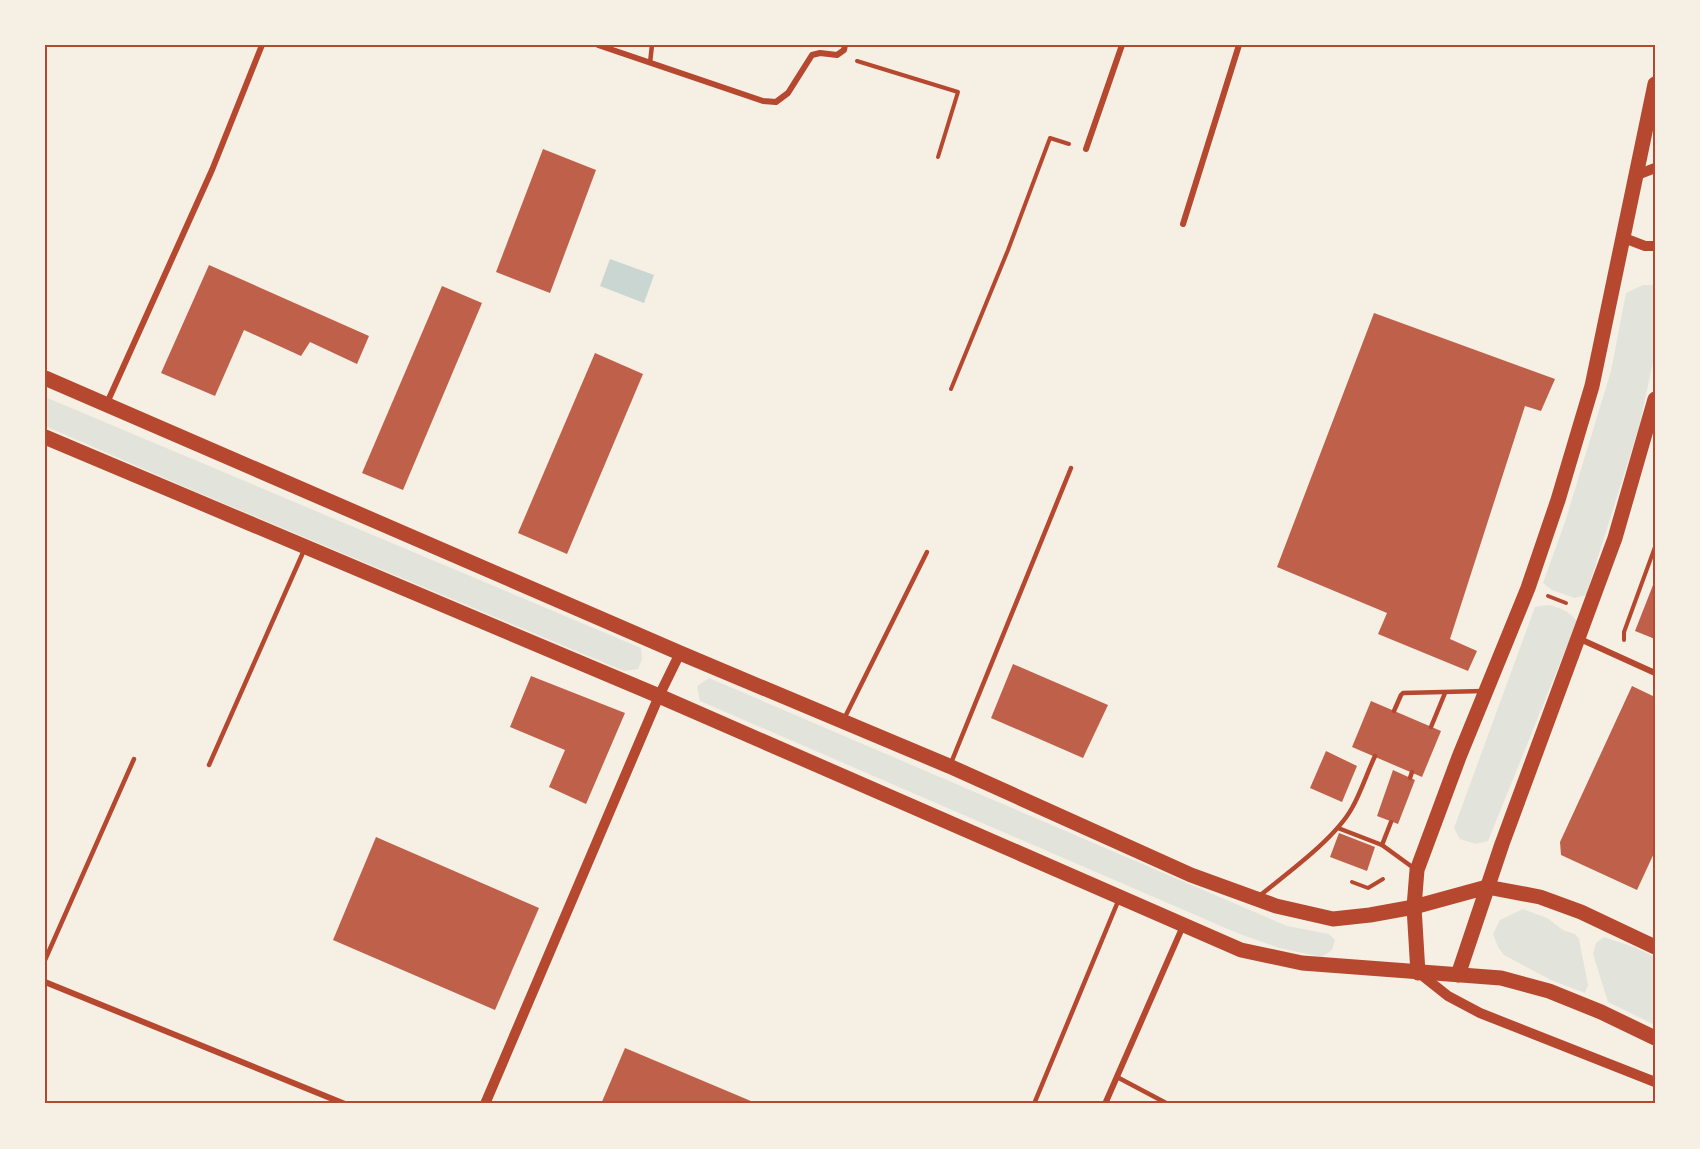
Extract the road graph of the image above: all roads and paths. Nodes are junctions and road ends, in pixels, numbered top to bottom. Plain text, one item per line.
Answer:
1 (262, 45) edge
2 (598, 45) edge
3 (652, 45) edge
4 (845, 45) edge
5 (1122, 45) edge
6 (1239, 45) edge
7 (837, 55) junction
8 (650, 63) junction
9 (1655, 84) edge
10 (1086, 149) joint
11 (938, 157) dead end
12 (1655, 168) edge
13 (1637, 174) junction
14 (1183, 224) dead end
15 (1624, 238) junction
16 (1655, 246) edge
17 (45, 378) edge
18 (951, 389) dead end
19 (1655, 399) edge
20 (106, 404) junction
21 (45, 437) edge
22 (1071, 468) dead end
23 (306, 546) junction
24 (1655, 547) edge
25 (927, 552) dead end
26 (1528, 588) junction
27 (1588, 612) junction
28 (1579, 639) junction
29 (680, 653) junction
30 (1622, 659) junction
31 (1655, 673) edge
32 (1486, 691) junction
33 (1445, 693) junction
34 (659, 696) junction
35 (1394, 711) dead end
36 (843, 722) junction
37 (1431, 727) dead end
38 (1375, 756) dead end
39 (134, 759) dead end
40 (209, 765) dead end
41 (949, 766) junction
42 (1392, 822) dead end
43 (1338, 828) junction
44 (1382, 845) junction
45 (1417, 870) junction
46 (1383, 879) dead end
47 (1352, 882) dead end
48 (1487, 887) junction
49 (1119, 897) junction
50 (1256, 899) junction
51 (1414, 907) junction
52 (1183, 925) junction
53 (1655, 946) edge
54 (45, 960) edge
55 (1418, 973) junction
56 (1458, 975) junction
57 (45, 982) edge
58 (1655, 1038) edge
59 (1117, 1077) junction
60 (1655, 1082) edge
61 (345, 1104) edge
62 (485, 1104) edge
63 (1034, 1104) edge
64 (1105, 1104) edge
65 (1168, 1104) edge

1 - 20 street
2 - 8 street
3 - 8 lane
4 - 7 street
5 - 10 street
6 - 14 street
7 - 8 street
7 - 11 path
9 - 13 main road
10 - 18 path
12 - 13 street
13 - 15 main road
15 - 16 street
15 - 26 main road
17 - 20 main road
19 - 27 main road
20 - 29 main road
21 - 23 main road
22 - 41 lane
23 - 34 main road
23 - 40 lane
24 - 30 path
25 - 36 lane
26 - 27 path
26 - 32 main road
27 - 28 main road
28 - 30 street
28 - 48 main road
29 - 34 street
29 - 36 main road
30 - 31 street
32 - 33 lane
32 - 45 main road
33 - 35 lane
33 - 37 lane
34 - 49 main road
34 - 62 street
36 - 41 main road
38 - 43 lane
39 - 54 lane
41 - 50 main road
42 - 44 lane
43 - 44 lane
43 - 50 lane
44 - 45 lane
45 - 51 main road
46 - 47 path
48 - 51 main road
48 - 53 main road
48 - 56 main road
49 - 52 main road
49 - 63 lane
50 - 51 main road
51 - 55 main road
52 - 55 main road
52 - 59 street
55 - 56 main road
55 - 60 street
56 - 58 main road
57 - 61 street
59 - 64 street
59 - 65 lane

